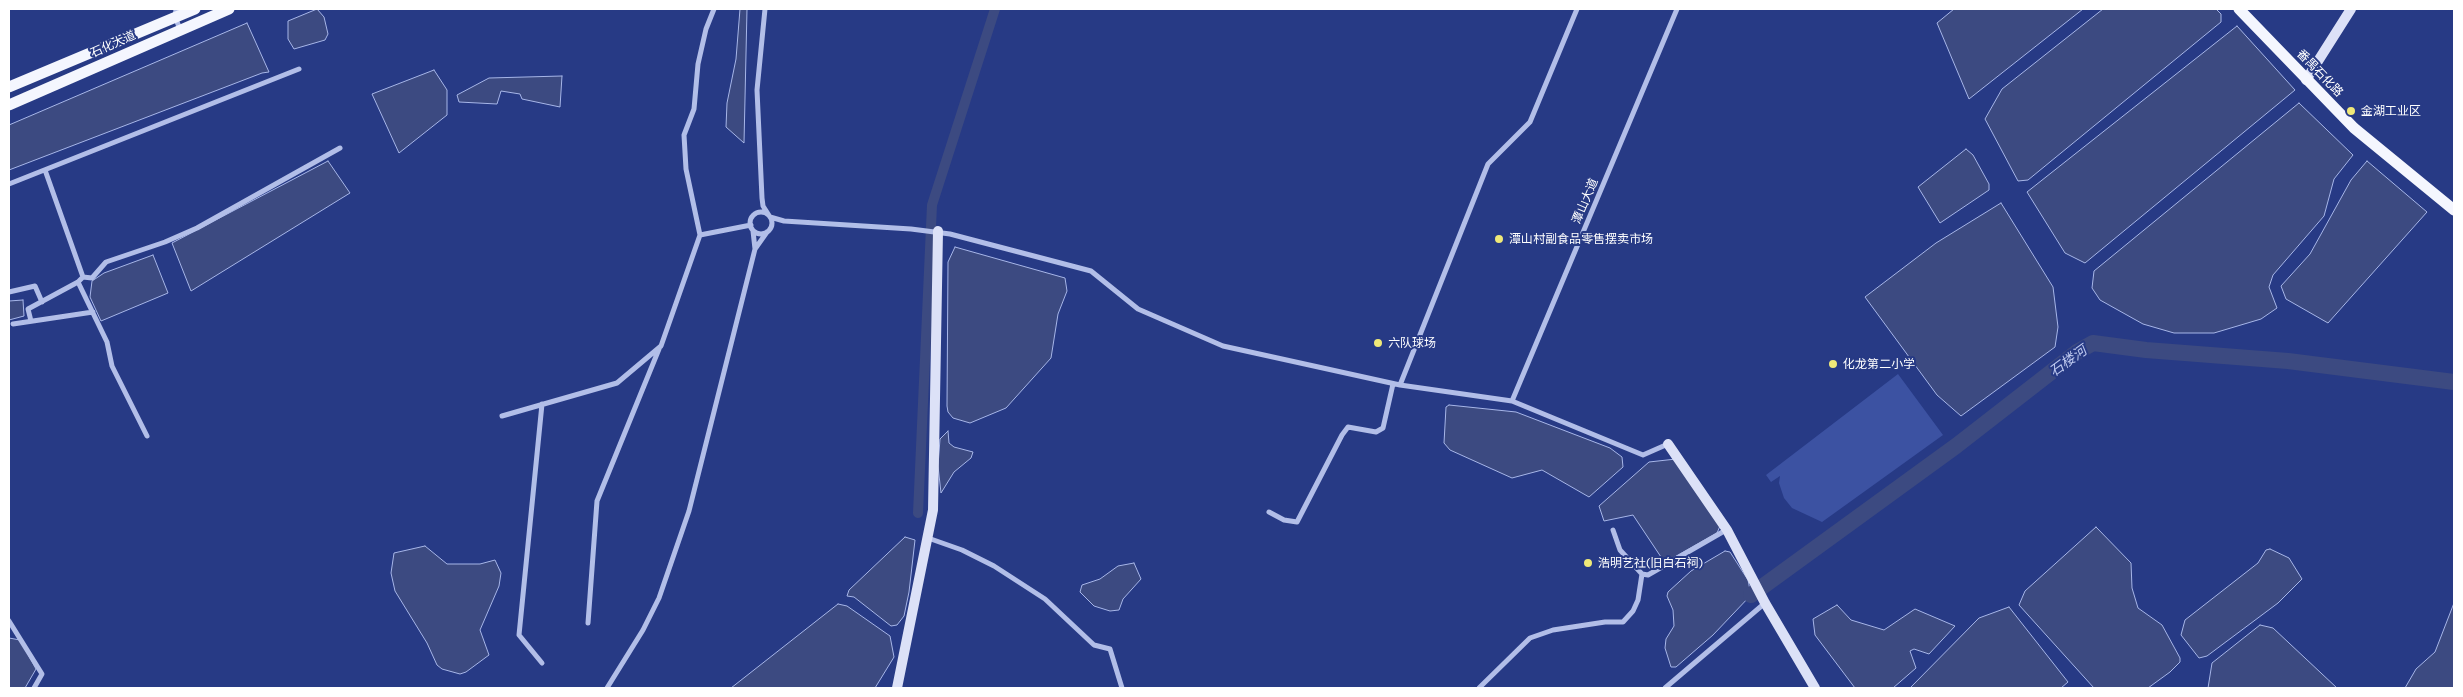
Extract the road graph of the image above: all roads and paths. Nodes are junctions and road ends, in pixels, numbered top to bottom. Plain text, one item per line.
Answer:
1 (195, 9) edge
2 (230, 9) edge
3 (714, 9) edge
4 (765, 9) edge
5 (1577, 9) edge
6 (1677, 9) edge
7 (2239, 9) edge
8 (2351, 9) edge
9 (176, 13) edge
10 (180, 29) junction
11 (299, 70) dead end
12 (2306, 80) junction
13 (9, 88) edge
14 (9, 105) edge
15 (340, 148) dead end
16 (46, 170) junction
17 (9, 184) edge
18 (762, 198) junction
19 (2454, 210) edge
20 (754, 216) junction
21 (770, 217) junction
22 (784, 221) junction
23 (752, 227) junction
24 (768, 231) junction
25 (938, 231) junction
26 (700, 235) junction
27 (755, 249) junction
28 (83, 277) junction
29 (78, 282) junction
30 (9, 292) edge
31 (42, 302) junction
32 (93, 312) junction
33 (31, 321) junction
34 (14, 324) dead end
35 (660, 346) junction
36 (1393, 384) junction
37 (1400, 385) junction
38 (1512, 401) junction
39 (542, 404) junction
40 (502, 416) dead end
41 (147, 436) dead end
42 (1668, 444) joint
43 (1269, 512) dead end
44 (1613, 530) dead end
45 (1727, 530) junction
46 (927, 538) junction
47 (1642, 574) junction
48 (1763, 600) junction
49 (9, 621) edge
50 (588, 623) dead end
51 (542, 663) dead end
52 (34, 688) edge
53 (607, 688) edge
54 (897, 688) edge
55 (1122, 688) edge
56 (1479, 688) edge
57 (1665, 688) edge
58 (1814, 688) edge

1 - 9 main road, 石化大道
2 - 10 main road, 石化大道
3 - 26 street
4 - 18 street
5 - 37 street
6 - 38 street, 潭山大道
7 - 12 main road, 番禺石化路
8 - 12 street
9 - 10 street
9 - 13 main road, 石化大道
10 - 14 main road, 石化大道
11 - 16 street
12 - 19 main road, 番禺石化路
15 - 28 street
16 - 17 street
16 - 28 street
18 - 20 street
18 - 21 street
20 - 21 street
20 - 23 street
21 - 22 street
21 - 24 street
22 - 24 street
22 - 25 street
23 - 24 street
23 - 26 street
23 - 27 street
24 - 27 street
25 - 36 street
25 - 46 street
26 - 35 street
27 - 53 street
28 - 29 street
29 - 31 street
29 - 32 street
30 - 31 street
31 - 33 street
32 - 33 street
32 - 41 street
33 - 34 street
35 - 39 street
35 - 50 street
36 - 37 street
36 - 43 street
37 - 38 street
38 - 42 street
39 - 40 street
39 - 51 street
42 - 45 street
44 - 47 street
45 - 47 street
45 - 48 street
46 - 54 street
46 - 55 street
47 - 56 street
48 - 57 street
48 - 58 street
49 - 52 street

